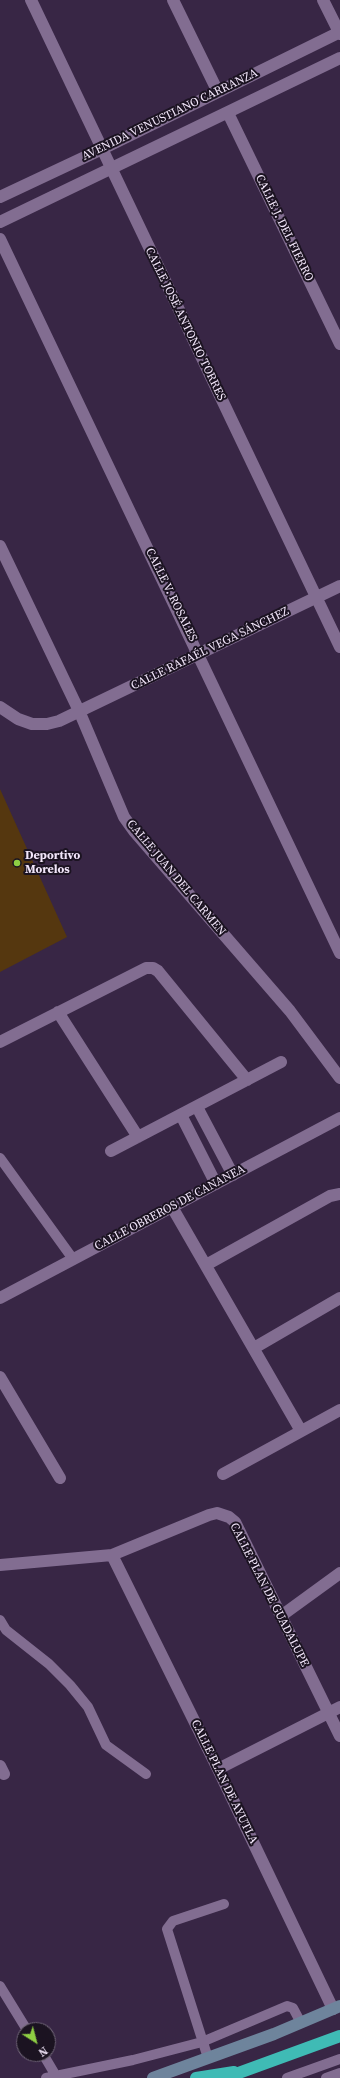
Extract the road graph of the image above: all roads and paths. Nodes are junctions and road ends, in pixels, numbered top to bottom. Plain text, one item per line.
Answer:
1 (31, 0) edge
2 (173, 0) edge
3 (323, 0) edge
4 (340, 33) edge
5 (340, 58) edge
6 (218, 92) junction
7 (228, 113) junction
8 (102, 149) junction
9 (111, 169) junction
10 (0, 197) edge
11 (0, 222) edge
12 (0, 239) edge
13 (340, 344) edge
14 (0, 546) edge
15 (340, 586) edge
16 (316, 597) junction
17 (340, 647) edge
18 (199, 654) junction
19 (0, 707) edge
20 (80, 712) junction
21 (340, 953) edge
22 (58, 1012) junction
23 (0, 1042) edge
24 (281, 1062) dead end
25 (340, 1078) edge
26 (248, 1080) junction
27 (197, 1107) junction
28 (181, 1115) junction
29 (340, 1118) edge
30 (138, 1137) junction
31 (111, 1151) dead end
32 (0, 1158) edge
33 (233, 1175) junction
34 (216, 1184) junction
35 (340, 1194) edge
36 (172, 1207) junction
37 (73, 1259) junction
38 (206, 1265) junction
39 (0, 1298) edge
40 (340, 1298) edge
41 (254, 1348) junction
42 (0, 1377) edge
43 (340, 1410) edge
44 (302, 1431) junction
45 (223, 1474) dead end
46 (60, 1478) dead end
47 (112, 1555) junction
48 (0, 1565) edge
49 (340, 1573) edge
50 (281, 1616) junction
51 (0, 1620) edge
52 (340, 1707) edge
53 (328, 1713) junction
54 (340, 1736) edge
55 (218, 1769) junction
56 (146, 1774) dead end
57 (224, 1904) dead end
58 (0, 1986) edge
59 (337, 2008) edge
60 (23, 2022) edge
61 (301, 2023) junction
62 (340, 2036) edge
63 (202, 2042) junction
64 (208, 2058) junction
65 (340, 2059) edge
66 (48, 2062) edge
67 (253, 2069) junction
68 (340, 2073) edge
69 (56, 2076) junction
70 (46, 2078) edge
71 (153, 2078) edge
72 (196, 2078) edge
73 (225, 2078) edge
74 (287, 2078) edge
75 (326, 2078) edge

1 - 8 street, CALLE JOSÉ ANTONIO TORRES
2 - 6 street
3 - 4 street
4 - 6 street, AVENIDA VENUSTIANO CARRANZA
5 - 7 street, AVENIDA VENUSTIANO CARRANZA
6 - 8 street, AVENIDA VENUSTIANO CARRANZA
7 - 9 street, AVENIDA VENUSTIANO CARRANZA
7 - 13 street, CALLE J. DEL FIERRO
8 - 9 street, CALLE JOSÉ ANTONIO TORRES
8 - 10 street, AVENIDA VENUSTIANO CARRANZA
9 - 11 street, AVENIDA VENUSTIANO CARRANZA
9 - 16 street, CALLE JOSÉ ANTONIO TORRES
12 - 18 street, CALLE V. ROSALES
14 - 20 street, CALLE JUAN DEL CARMEN
15 - 16 street, CALLE RAFAÉL VEGA SÁNCHEZ
16 - 17 street, CALLE JOSÉ ANTONIO TORRES
16 - 18 street, CALLE RAFAÉL VEGA SÁNCHEZ
18 - 20 street, CALLE RAFAÉL VEGA SÁNCHEZ
18 - 21 street, CALLE V. ROSALES
19 - 20 street, CALLE RAFAÉL VEGA SÁNCHEZ
20 - 25 street, CALLE JUAN DEL CARMEN
22 - 23 street
22 - 26 street
22 - 30 street
24 - 26 street
26 - 27 street
27 - 28 street
27 - 33 street
28 - 30 street
28 - 34 street
29 - 33 street, CALLE OBREROS DE CANANEA
30 - 31 street
32 - 37 lane
33 - 34 street, CALLE OBREROS DE CANANEA
34 - 36 street, CALLE OBREROS DE CANANEA
35 - 38 street
36 - 37 street, CALLE OBREROS DE CANANEA
36 - 38 street
37 - 39 street, CALLE OBREROS DE CANANEA
38 - 41 street
40 - 41 street
41 - 44 street
42 - 46 street
43 - 44 street
44 - 45 street
47 - 48 street, CALLE PLAN DE GUADALUPE
47 - 50 street, CALLE PLAN DE GUADALUPE
47 - 55 street, CALLE PLAN DE AYUTLA
49 - 50 street
50 - 53 street, CALLE PLAN DE GUADALUPE
51 - 56 lane
52 - 53 street
53 - 54 street, CALLE PLAN DE GUADALUPE
53 - 55 street
55 - 59 street, CALLE PLAN DE AYUTLA
57 - 63 lane
58 - 60 lane
59 - 61 street
61 - 63 lane
61 - 64 street
62 - 67 highway
63 - 64 lane
63 - 69 lane
64 - 71 street
65 - 74 lane
66 - 69 lane
67 - 72 highway
67 - 73 highway
68 - 75 lane
69 - 70 lane

